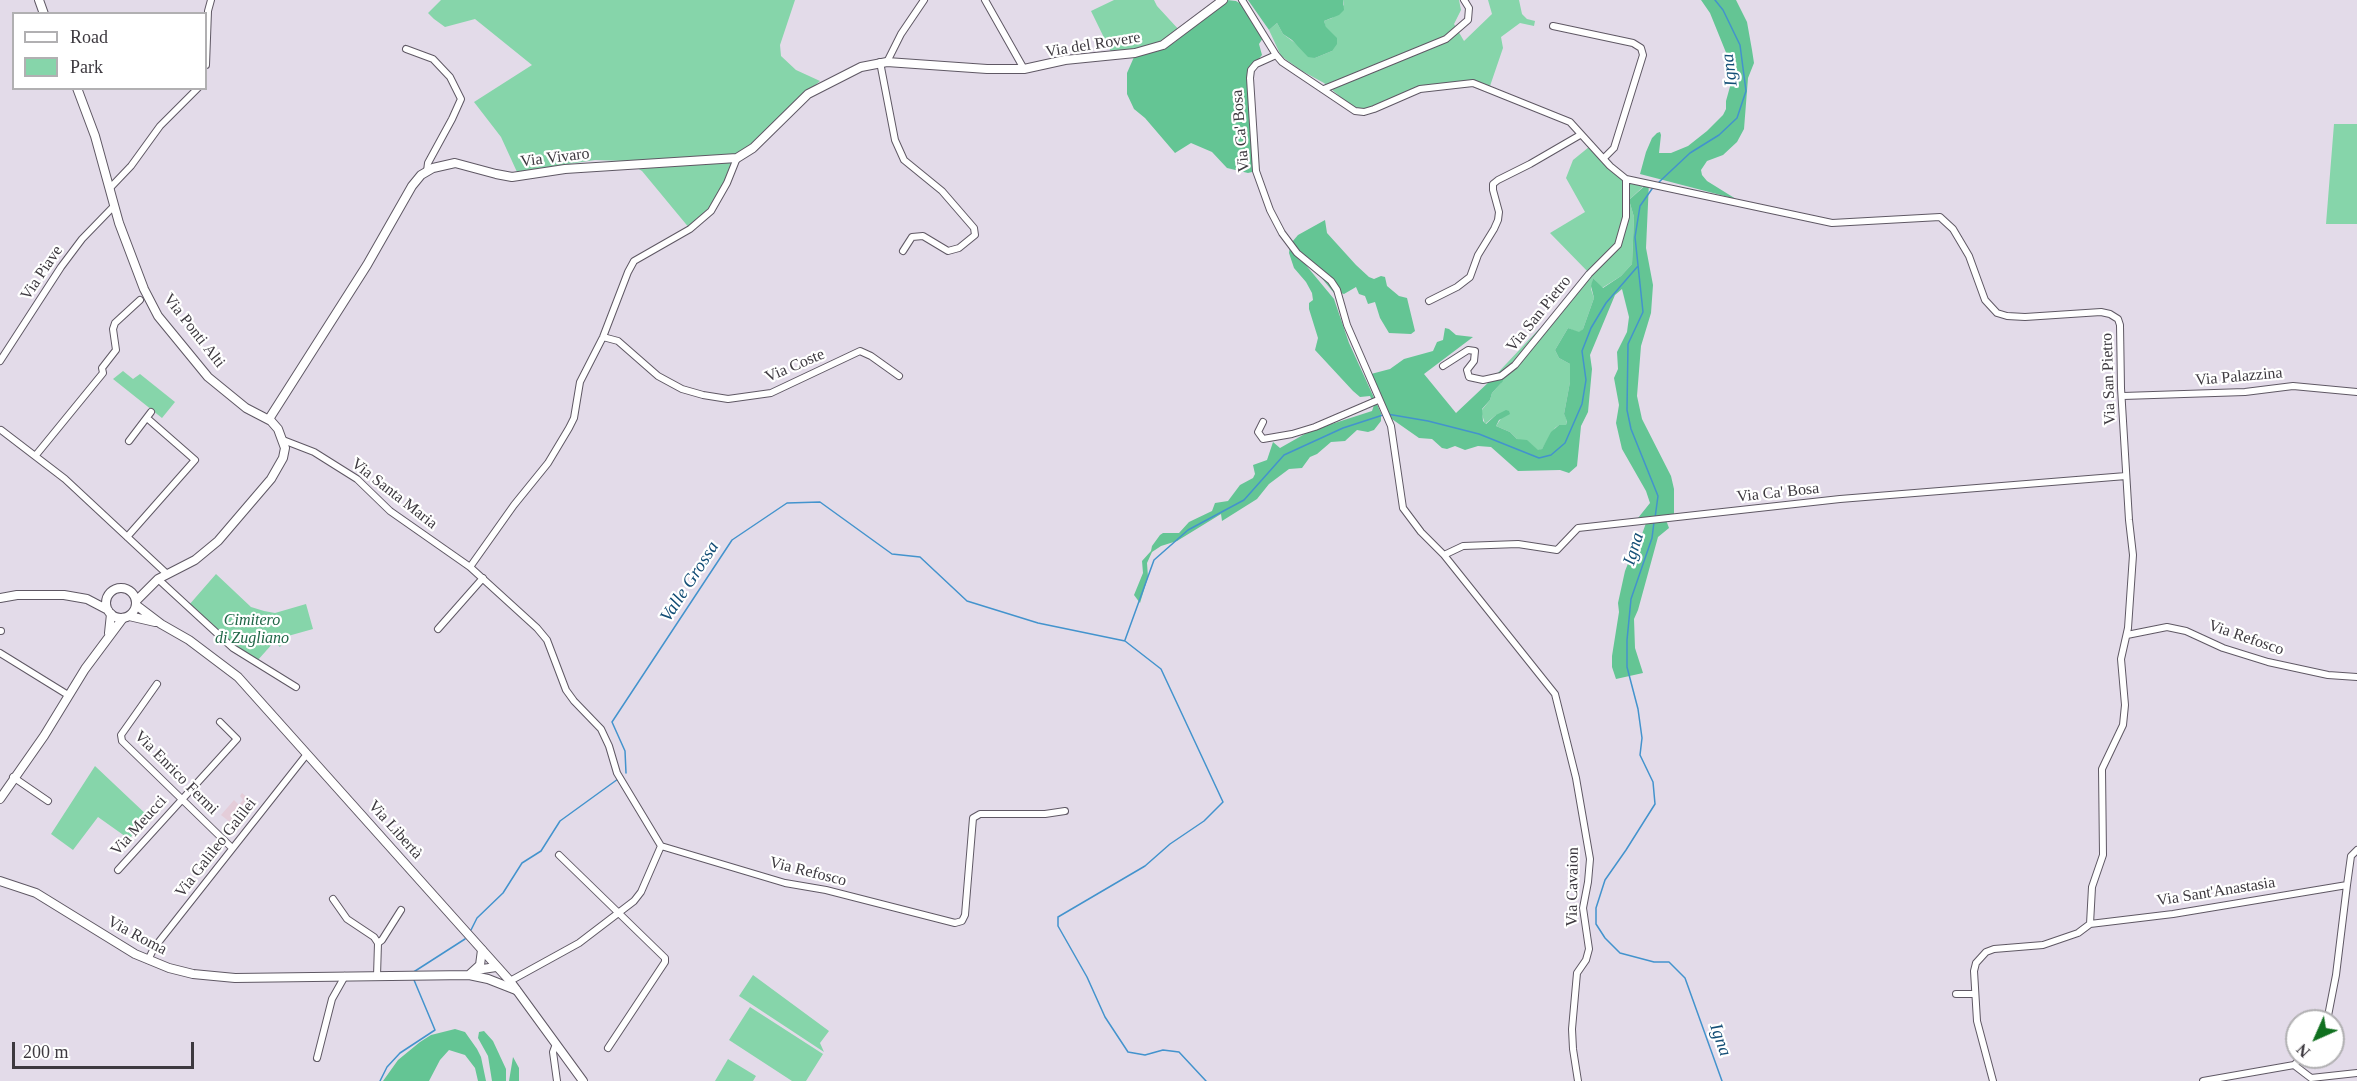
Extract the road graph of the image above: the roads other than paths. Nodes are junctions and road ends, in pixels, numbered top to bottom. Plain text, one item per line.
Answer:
1 (211, 0) edge
2 (924, 0) edge
3 (985, 0) edge
4 (1223, 0) edge
5 (1242, 0) edge
6 (1464, 0) edge
7 (1553, 26) dead end
8 (207, 38) edge
9 (406, 49) dead end
10 (1276, 55) junction
11 (883, 62) junction
12 (1024, 69) junction
13 (1324, 89) junction
14 (78, 90) edge
15 (196, 90) edge
16 (1580, 135) junction
17 (737, 158) junction
18 (1604, 158) junction
19 (427, 171) junction
20 (1626, 179) junction
21 (110, 188) junction
22 (114, 206) junction
23 (903, 251) dead end
24 (140, 300) dead end
25 (1429, 301) dead end
26 (603, 337) junction
27 (0, 360) edge
28 (1443, 366) dead end
29 (899, 376) dead end
30 (2357, 392) edge
31 (2123, 396) junction
32 (1378, 400) junction
33 (152, 412) dead end
34 (147, 418) junction
35 (269, 419) junction
36 (163, 421) dead end
37 (1263, 422) dead end
38 (157, 427) junction
39 (2, 430) dead end
40 (283, 440) junction
41 (129, 441) dead end
42 (36, 455) junction
43 (2126, 476) junction
44 (126, 537) junction
45 (1444, 555) junction
46 (470, 567) junction
47 (483, 578) junction
48 (159, 579) junction
49 (129, 590) junction
50 (109, 595) junction
51 (0, 598) edge
52 (87, 599) junction
53 (136, 603) junction
54 (110, 612) junction
55 (126, 617) junction
56 (161, 624) junction
57 (438, 629) dead end
58 (109, 634) junction
59 (2127, 634) junction
60 (0, 654) edge
61 (2357, 677) edge
62 (157, 684) dead end
63 (296, 687) dead end
64 (1555, 694) joint
65 (68, 695) junction
66 (220, 722) dead end
67 (307, 754) junction
68 (14, 777) junction
69 (0, 798) edge
70 (183, 799) junction
71 (48, 801) dead end
72 (1065, 811) dead end
73 (661, 846) junction
74 (232, 848) junction
75 (2357, 850) edge
76 (559, 855) dead end
77 (118, 870) dead end
78 (0, 881) edge
79 (2347, 885) junction
80 (333, 899) dead end
81 (401, 910) dead end
82 (619, 914) junction
83 (2090, 924) junction
84 (378, 942) junction
85 (482, 950) junction
86 (148, 960) junction
87 (496, 967) junction
88 (473, 972) junction
89 (345, 976) junction
90 (377, 976) junction
91 (488, 979) junction
92 (510, 981) junction
93 (516, 990) junction
94 (1956, 994) dead end
95 (1975, 994) junction
96 (2329, 1009) edge
97 (556, 1044) junction
98 (608, 1048) dead end
99 (317, 1058) dead end
100 (2285, 1067) edge
101 (2299, 1069) edge
102 (2357, 1073) edge
103 (557, 1081) edge
104 (583, 1081) edge
105 (1578, 1081) edge
106 (1993, 1081) edge
107 (2203, 1081) edge

1 - 8 street
2 - 11 street
3 - 12 street
4 - 12 street, Via del Rovere
5 - 10 street
6 - 13 street
7 - 18 street
9 - 19 street
10 - 13 street
10 - 32 street, Via Ca' Bosa
11 - 12 street
11 - 17 street
11 - 23 street
13 - 16 street
14 - 21 main road, Via Ponti Alti
15 - 21 street
16 - 18 street
16 - 25 street
17 - 19 street, Via Vivaro
17 - 26 street
18 - 20 street
19 - 35 street
20 - 28 street, Via San Pietro
20 - 31 street, Via San Pietro
21 - 22 main road, Via Ponti Alti
22 - 27 street, Via Piave
22 - 35 main road, Via Ponti Alti
24 - 42 street
26 - 29 street, Via Coste
26 - 46 street
30 - 31 street, Via Palazzina
31 - 43 street, Via San Pietro
32 - 37 street
32 - 45 street, Via Ca' Bosa
33 - 34 street
34 - 38 street
34 - 41 street
35 - 40 main road, Via Ponti Alti
36 - 38 street
38 - 44 street
39 - 42 street
40 - 46 street, Via Santa Maria
40 - 48 main road
42 - 44 street
43 - 45 street, Via Ca' Bosa
43 - 59 street, Via San Pietro
44 - 48 street
45 - 64 street, Via Ca' Bosa
46 - 47 street, Via Santa Maria
47 - 57 street
47 - 73 street, Via Santa Maria
48 - 49 main road
48 - 53 main road
48 - 63 street
49 - 50 main road
49 - 53 main road
50 - 52 main road
50 - 54 main road
51 - 52 main road
52 - 54 main road
53 - 55 main road
53 - 56 main road, Via Libertà
54 - 55 main road
54 - 58 street
55 - 56 main road, Via Libertà
55 - 58 street
56 - 67 main road, Via Libertà
58 - 65 street
59 - 61 street, Via Refosco
59 - 83 street, Via San Pietro
60 - 65 street
62 - 70 street, Via Enrico Fermi
64 - 105 street, Via Cavaion
65 - 68 street
66 - 70 street, Via Meucci
67 - 74 street, Via Galileo Galilei
67 - 85 main road, Via Libertà
68 - 69 street
68 - 71 street
70 - 74 street, Via Enrico Fermi
70 - 77 street, Via Meucci
72 - 73 street, Via Refosco
73 - 82 street
74 - 86 street, Via Galileo Galilei
75 - 79 street
76 - 82 street
78 - 86 street, Via Roma
79 - 83 street, Via Sant'Anastasia
79 - 96 street
80 - 84 street
81 - 84 street
82 - 92 street
82 - 98 street
83 - 95 street
84 - 90 street
85 - 87 main road, Via Libertà
85 - 88 street
86 - 89 street, Via Roma
87 - 88 street, Via Roma
87 - 91 street
87 - 92 main road, Via Libertà
88 - 90 street, Via Roma
88 - 91 street, Via Roma
89 - 90 street, Via Roma
89 - 99 street
91 - 93 street, Via Roma
92 - 93 main road, Via Libertà
93 - 97 main road, Via Libertà
94 - 95 street
95 - 106 street
97 - 103 street
97 - 104 main road, Via Libertà
100 - 107 street
101 - 102 street

